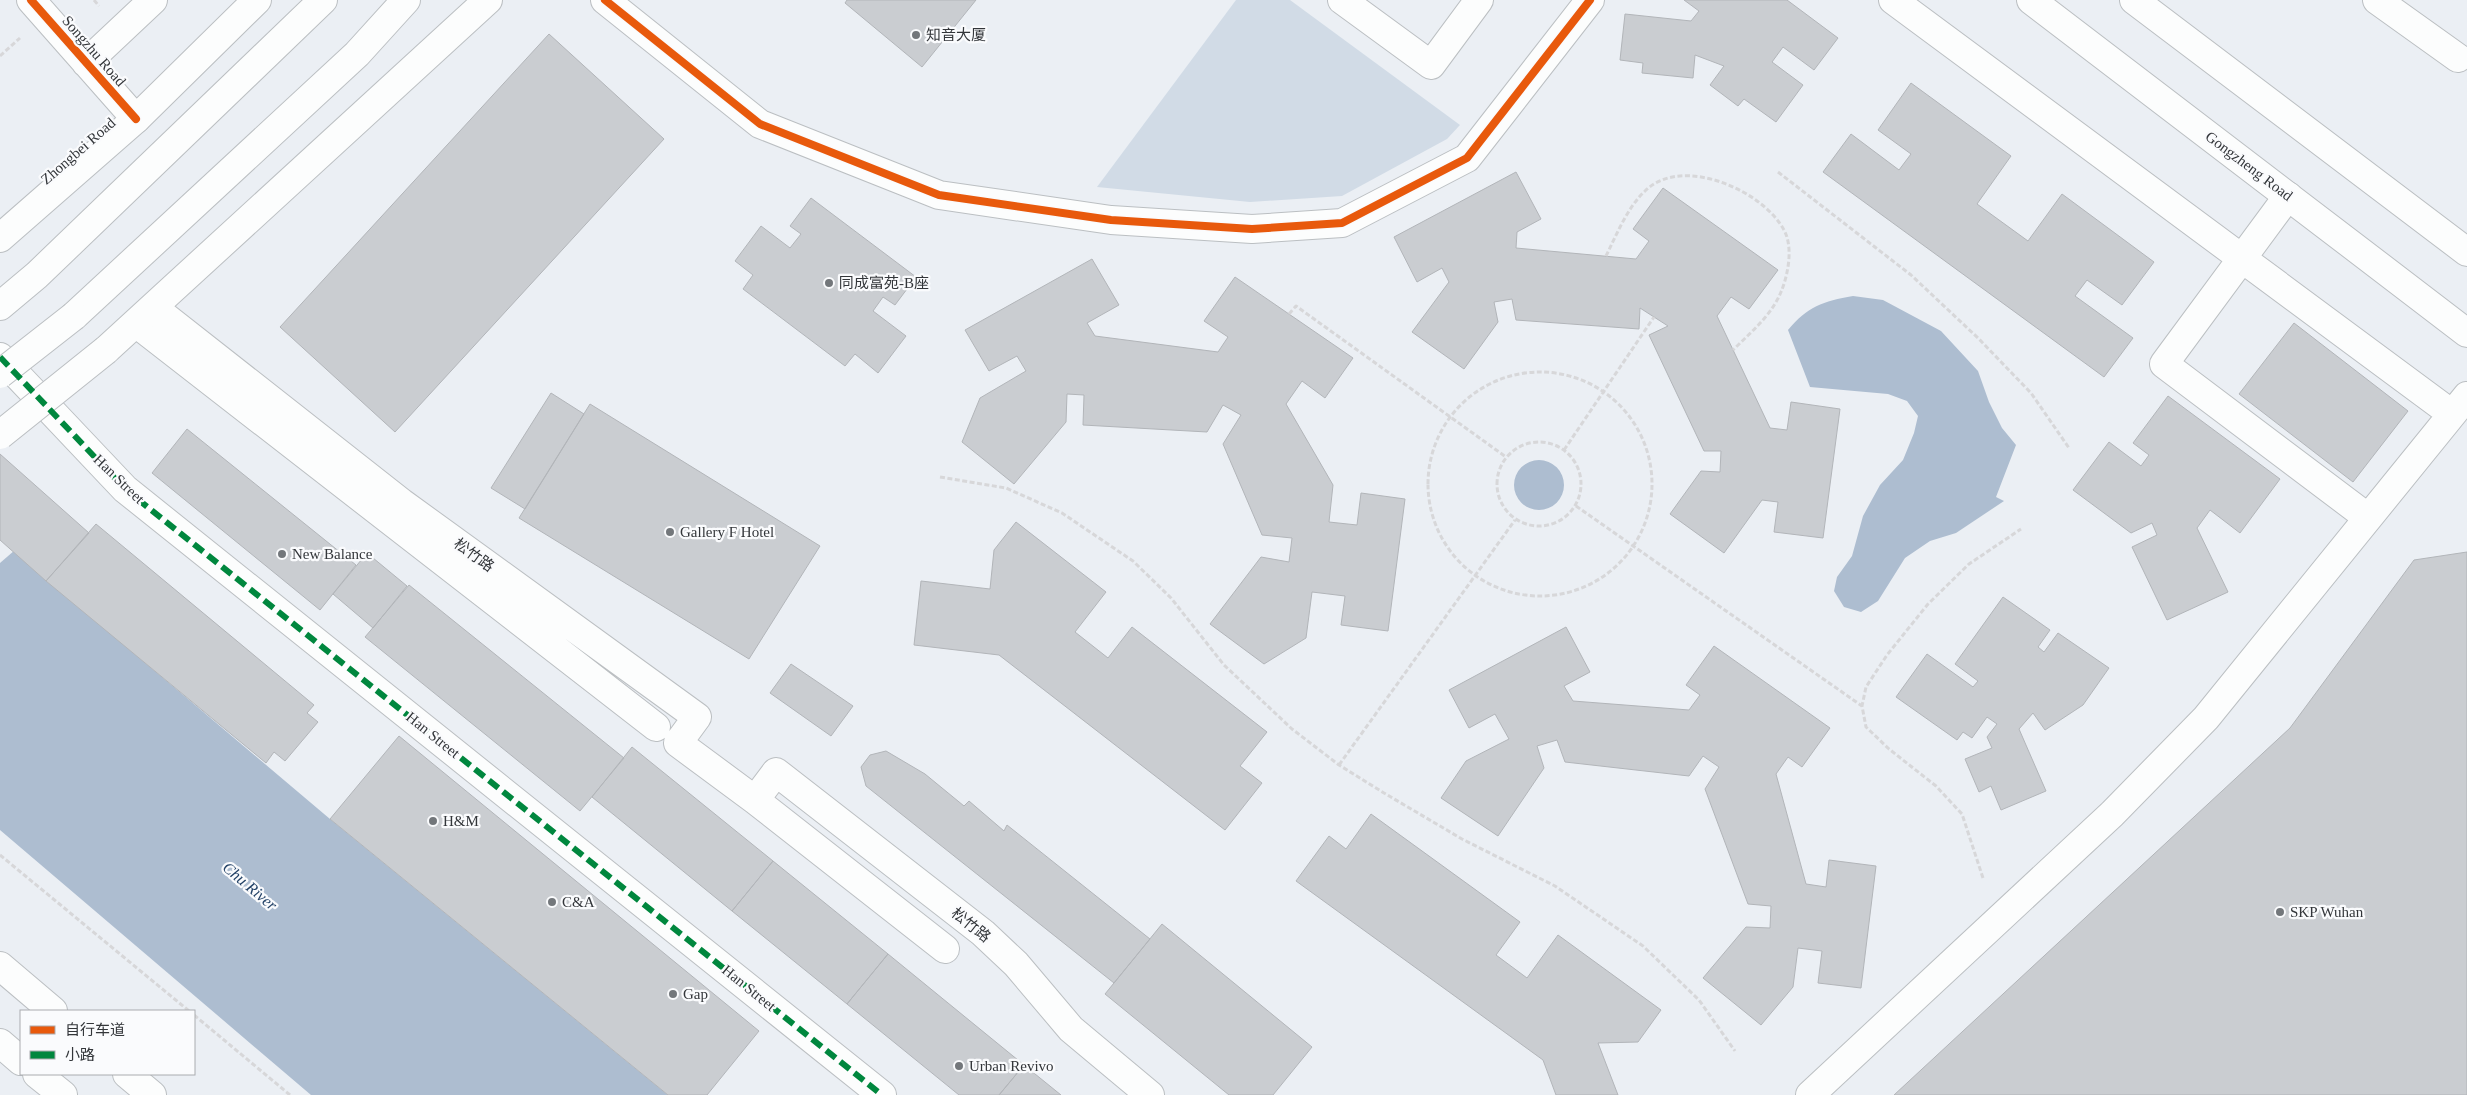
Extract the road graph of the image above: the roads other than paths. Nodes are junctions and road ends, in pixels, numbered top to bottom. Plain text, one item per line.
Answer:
1 (31, 0) edge
2 (153, 0) edge
3 (257, 0) edge
4 (323, 0) edge
5 (406, 0) edge
6 (488, 0) edge
7 (605, 0) edge
8 (1342, 0) edge
9 (1479, 0) edge
10 (1590, 0) edge
11 (1893, 0) edge
12 (2032, 0) edge
13 (2134, 0) edge
14 (2378, 0) edge
15 (2458, 58) dead end
16 (86, 63) junction
17 (136, 119) junction
18 (2288, 196) junction
19 (1, 237) edge
20 (2467, 252) edge
21 (2242, 258) junction
22 (0, 306) edge
23 (145, 316) junction
24 (2467, 333) edge
25 (0, 357) edge
26 (0, 374) edge
27 (2460, 405) edge
28 (0, 435) edge
29 (2367, 517) junction
30 (656, 727) dead end
31 (755, 800) junction
32 (945, 949) dead end
33 (0, 966) edge
34 (52, 1010) edge
35 (0, 1043) edge
36 (20, 1060) edge
37 (38, 1075) edge
38 (128, 1075) edge
39 (63, 1095) edge
40 (152, 1095) edge
41 (882, 1095) edge
42 (1150, 1095) edge
43 (1810, 1095) edge

1 - 16 main road, Songzhu Road
2 - 16 main road
3 - 17 main road, Zhongbei Road
4 - 22 main road
5 - 26 main road, bridge
6 - 23 main road
7 - 10 main road
8 - 9 main road
11 - 21 main road
12 - 18 main road, Gongzheng Road
13 - 20 main road
14 - 15 main road
16 - 17 main road, Songzhu Road
17 - 19 main road, Zhongbei Road
18 - 21 main road
18 - 24 main road, Gongzheng Road
21 - 27 main road
21 - 29 main road
23 - 28 main road, bridge
23 - 30 main road
23 - 31 main road, 松竹路
25 - 41 main road, Han Street
27 - 29 main road
29 - 43 main road
31 - 32 main road
31 - 42 main road, 松竹路
33 - 34 main road
35 - 36 main road
37 - 39 main road
38 - 40 main road

